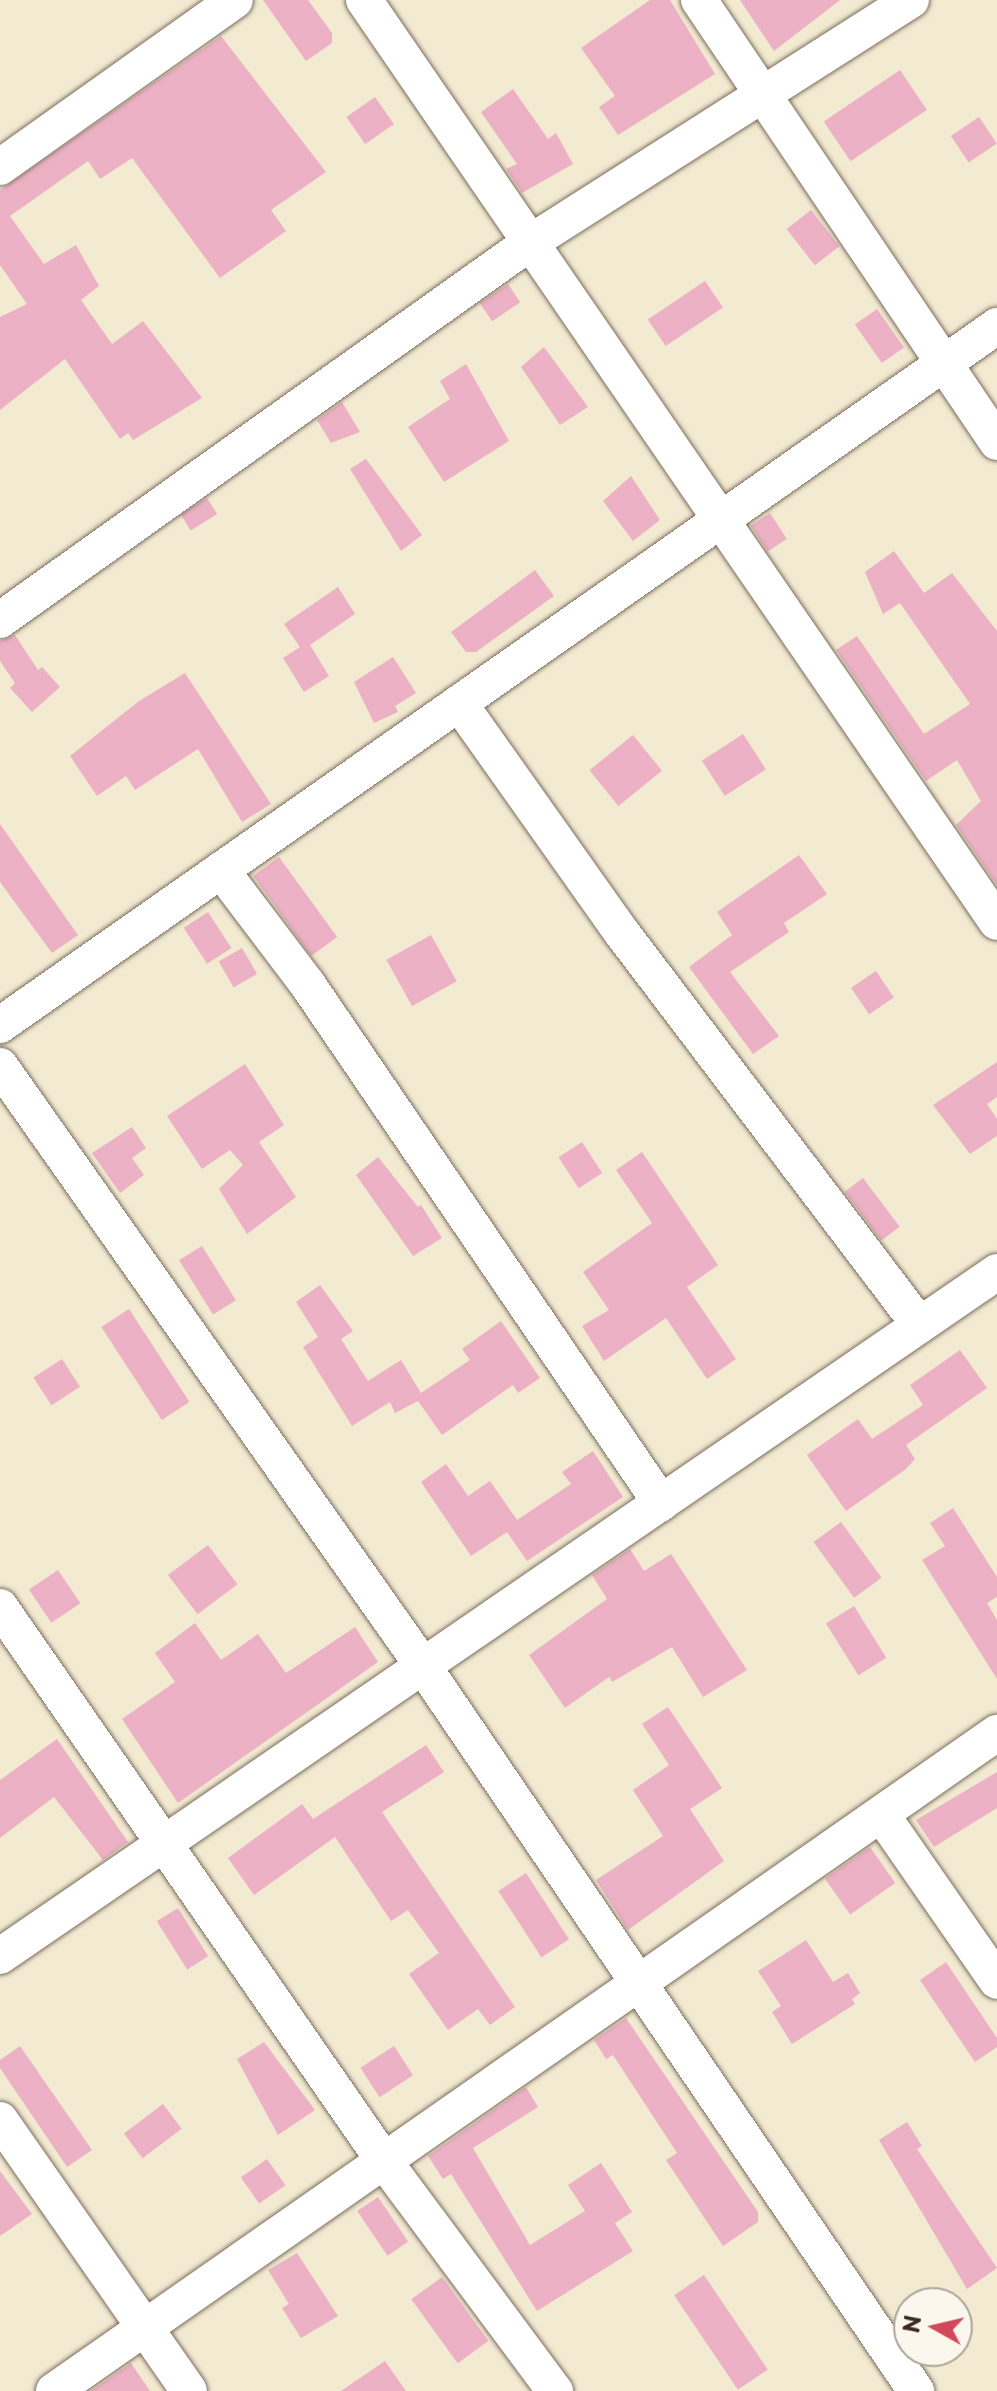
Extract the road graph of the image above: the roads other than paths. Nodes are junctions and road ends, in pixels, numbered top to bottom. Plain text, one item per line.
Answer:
1 (235, 0) edge
2 (364, 0) edge
3 (699, 0) edge
4 (911, 0) edge
5 (763, 94) junction
6 (0, 167) edge
7 (528, 244) junction
8 (997, 326) edge
9 (941, 365) junction
10 (997, 442) edge
11 (721, 519) junction
12 (0, 620) edge
13 (459, 703) junction
14 (221, 870) junction
15 (997, 922) edge
16 (0, 1025) edge
17 (0, 1066) edge
18 (997, 1272) edge
19 (920, 1325) junction
20 (661, 1503) junction
21 (0, 1607) edge
22 (423, 1666) junction
23 (997, 1733) edge
24 (881, 1814) junction
25 (164, 1843) junction
26 (0, 1956) edge
27 (997, 1981) edge
28 (639, 1982) junction
29 (0, 2120) edge
30 (384, 2161) junction
31 (144, 2328) junction
32 (54, 2391) edge
33 (189, 2391) edge
34 (555, 2391) edge
35 (916, 2391) edge

1 - 6 street
2 - 7 street
3 - 5 street
4 - 5 street
5 - 7 street
5 - 9 street
7 - 11 street
7 - 12 street
8 - 9 street
9 - 10 street
9 - 11 street
11 - 13 street
11 - 15 street
13 - 14 street
13 - 19 street
14 - 16 street
14 - 20 street
17 - 22 street
18 - 19 street
19 - 20 street
20 - 22 street
21 - 25 street
22 - 25 street
22 - 28 street
23 - 24 street
24 - 27 street
24 - 28 street
25 - 26 street
25 - 30 street
28 - 30 street
28 - 35 street
29 - 31 street
30 - 31 street
30 - 34 street
31 - 32 street
31 - 33 street

